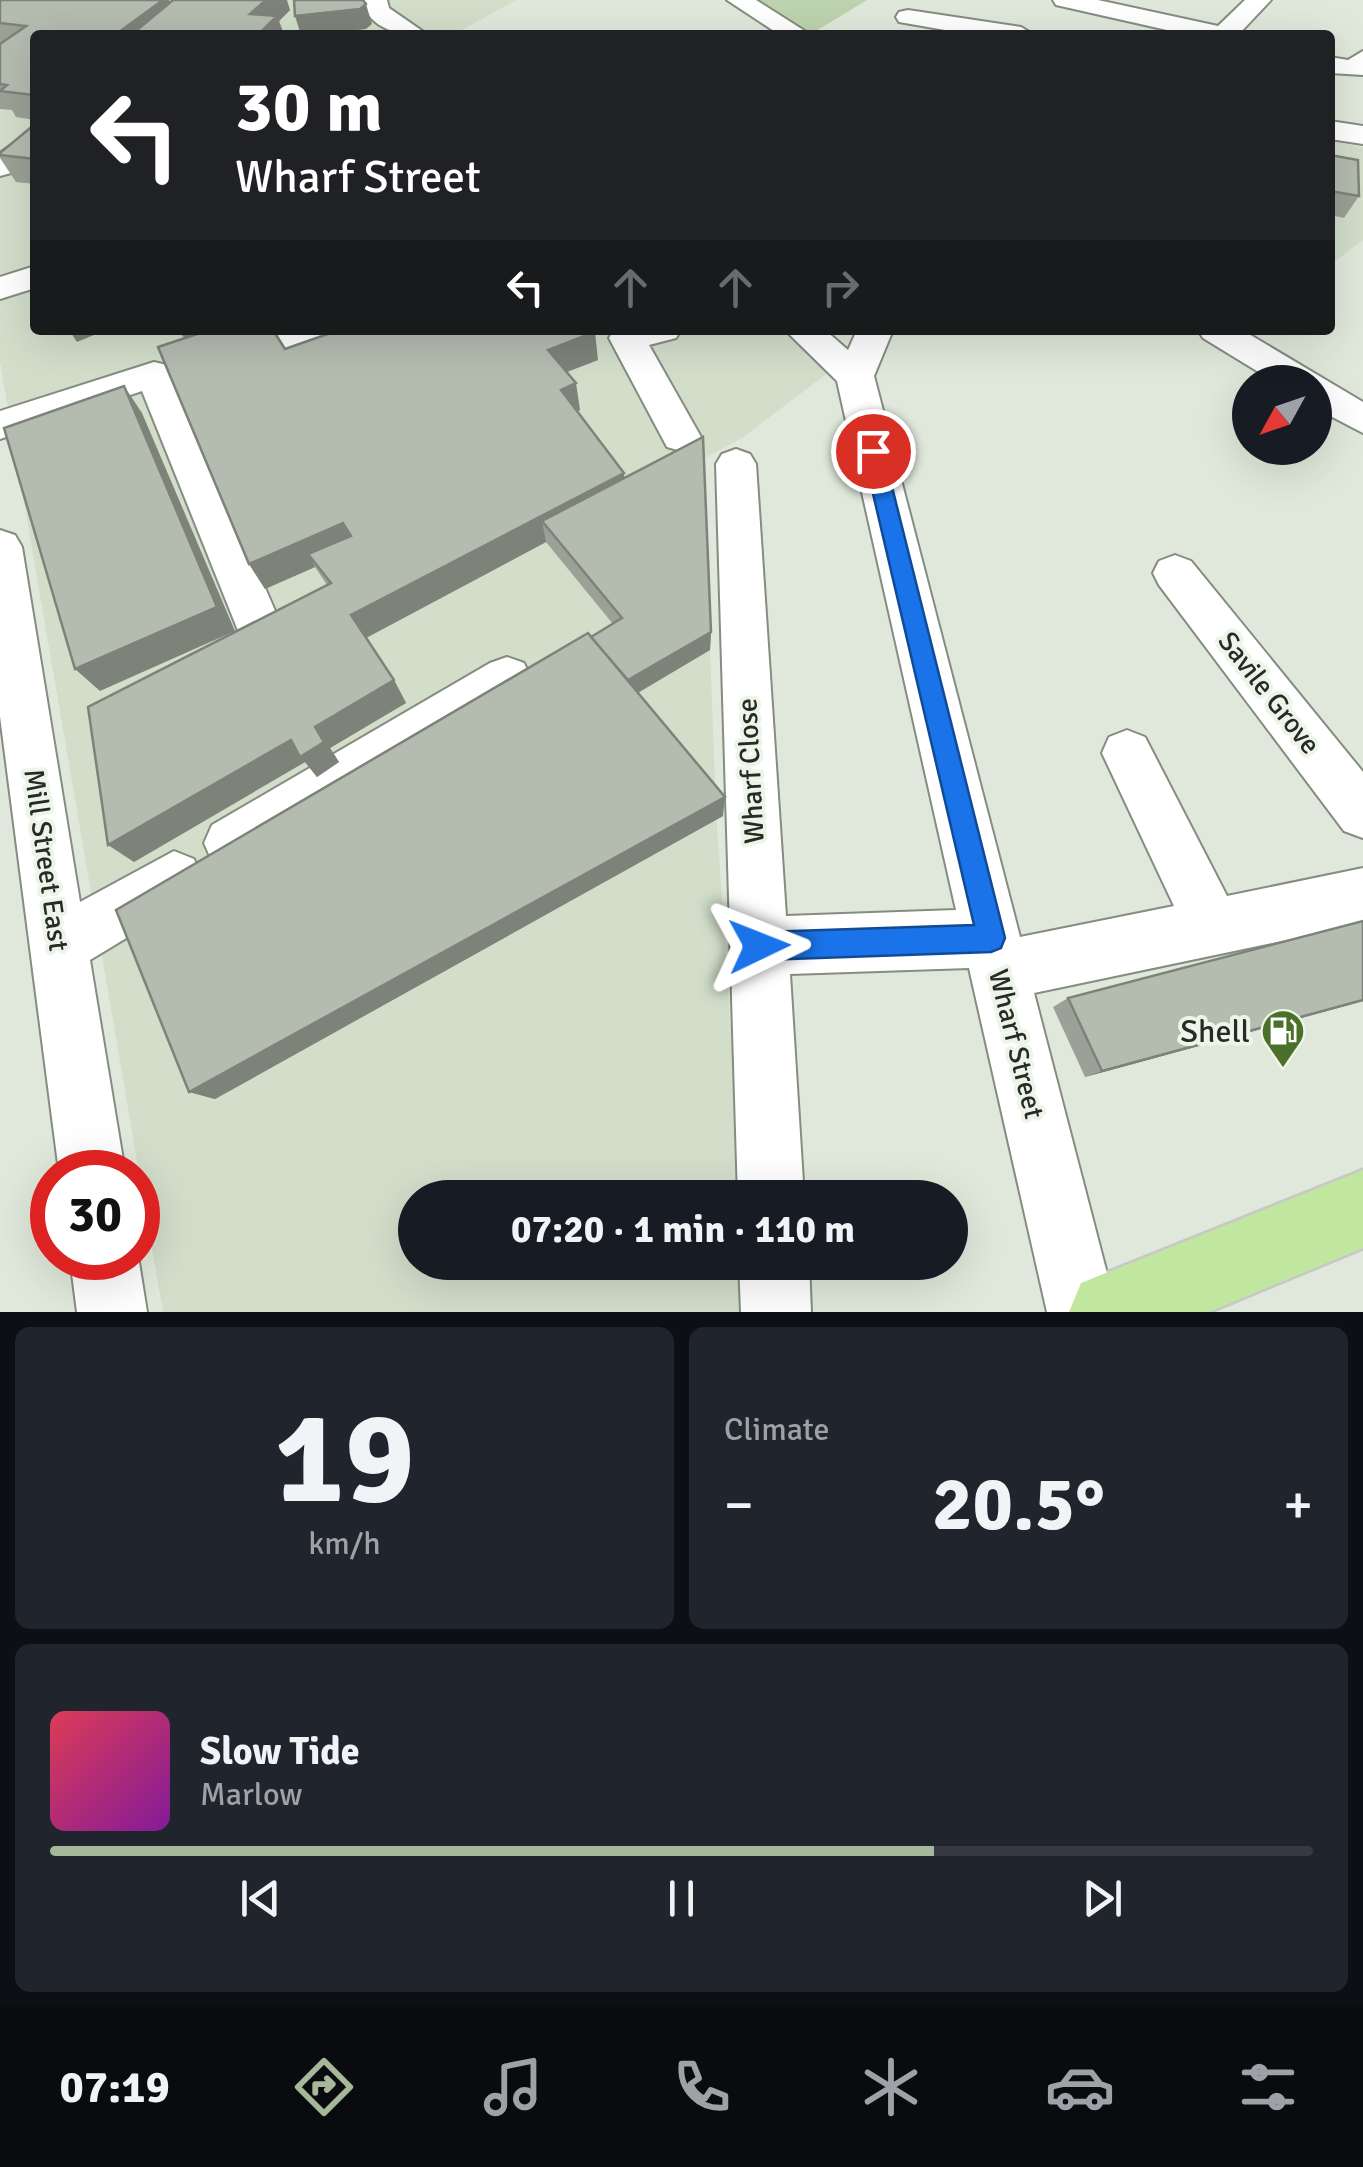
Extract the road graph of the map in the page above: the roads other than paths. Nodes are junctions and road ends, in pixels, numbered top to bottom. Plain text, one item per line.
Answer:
1 (374, 0) edge
2 (739, 0) edge
3 (1065, 0) edge
4 (1259, 0) edge
5 (908, 17) dead end
6 (1143, 17) junction
7 (408, 30) edge
8 (790, 30) edge
9 (990, 30) edge
10 (1126, 30) edge
11 (1201, 30) edge
12 (1228, 30) edge
13 (1363, 59) edge
14 (1335, 65) edge
15 (1335, 131) edge
16 (1363, 136) edge
17 (30, 145) edge
18 (0, 167) edge
19 (30, 278) edge
20 (0, 290) edge
21 (287, 335) edge
22 (638, 335) edge
23 (816, 335) edge
24 (1224, 335) edge
25 (865, 353) edge
26 (1274, 365) edge
27 (154, 374) junction
28 (1332, 401) edge
29 (1363, 420) edge
30 (0, 425) edge
31 (681, 437) dead end
32 (736, 464) dead end
33 (0, 547) edge
34 (1175, 573) dead end
35 (262, 634) edge
36 (507, 678) edge
37 (1127, 753) dead end
38 (1363, 813) edge
39 (1363, 896) edge
40 (1213, 927) junction
41 (759, 946) junction
42 (58, 947) junction
43 (995, 955) junction
44 (89, 1150) edge
45 (770, 1180) edge
46 (1363, 1208) edge
47 (107, 1280) edge
48 (775, 1280) edge
49 (112, 1312) edge
50 (776, 1312) edge
51 (1082, 1312) edge
52 (1110, 1312) edge

1 - 7 street
2 - 8 street
3 - 6 street
4 - 12 street
5 - 9 street
6 - 10 street
6 - 11 street
13 - 14 street
15 - 16 street
17 - 18 street
19 - 20 street
21 - 27 street
22 - 31 street
23 - 25 street, Wharf Street
24 - 26 street
25 - 43 street, Wharf Street
27 - 30 street
27 - 35 street
28 - 29 street
32 - 41 street, Wharf Close
33 - 42 street, Mill Street East
34 - 38 street, Savile Grove
36 - 42 street
37 - 40 street
39 - 40 street
40 - 43 street
41 - 43 street
41 - 45 street, Wharf Close
42 - 44 street, Mill Street East
43 - 51 street, Wharf Street
46 - 52 main road
47 - 49 street
48 - 50 street

